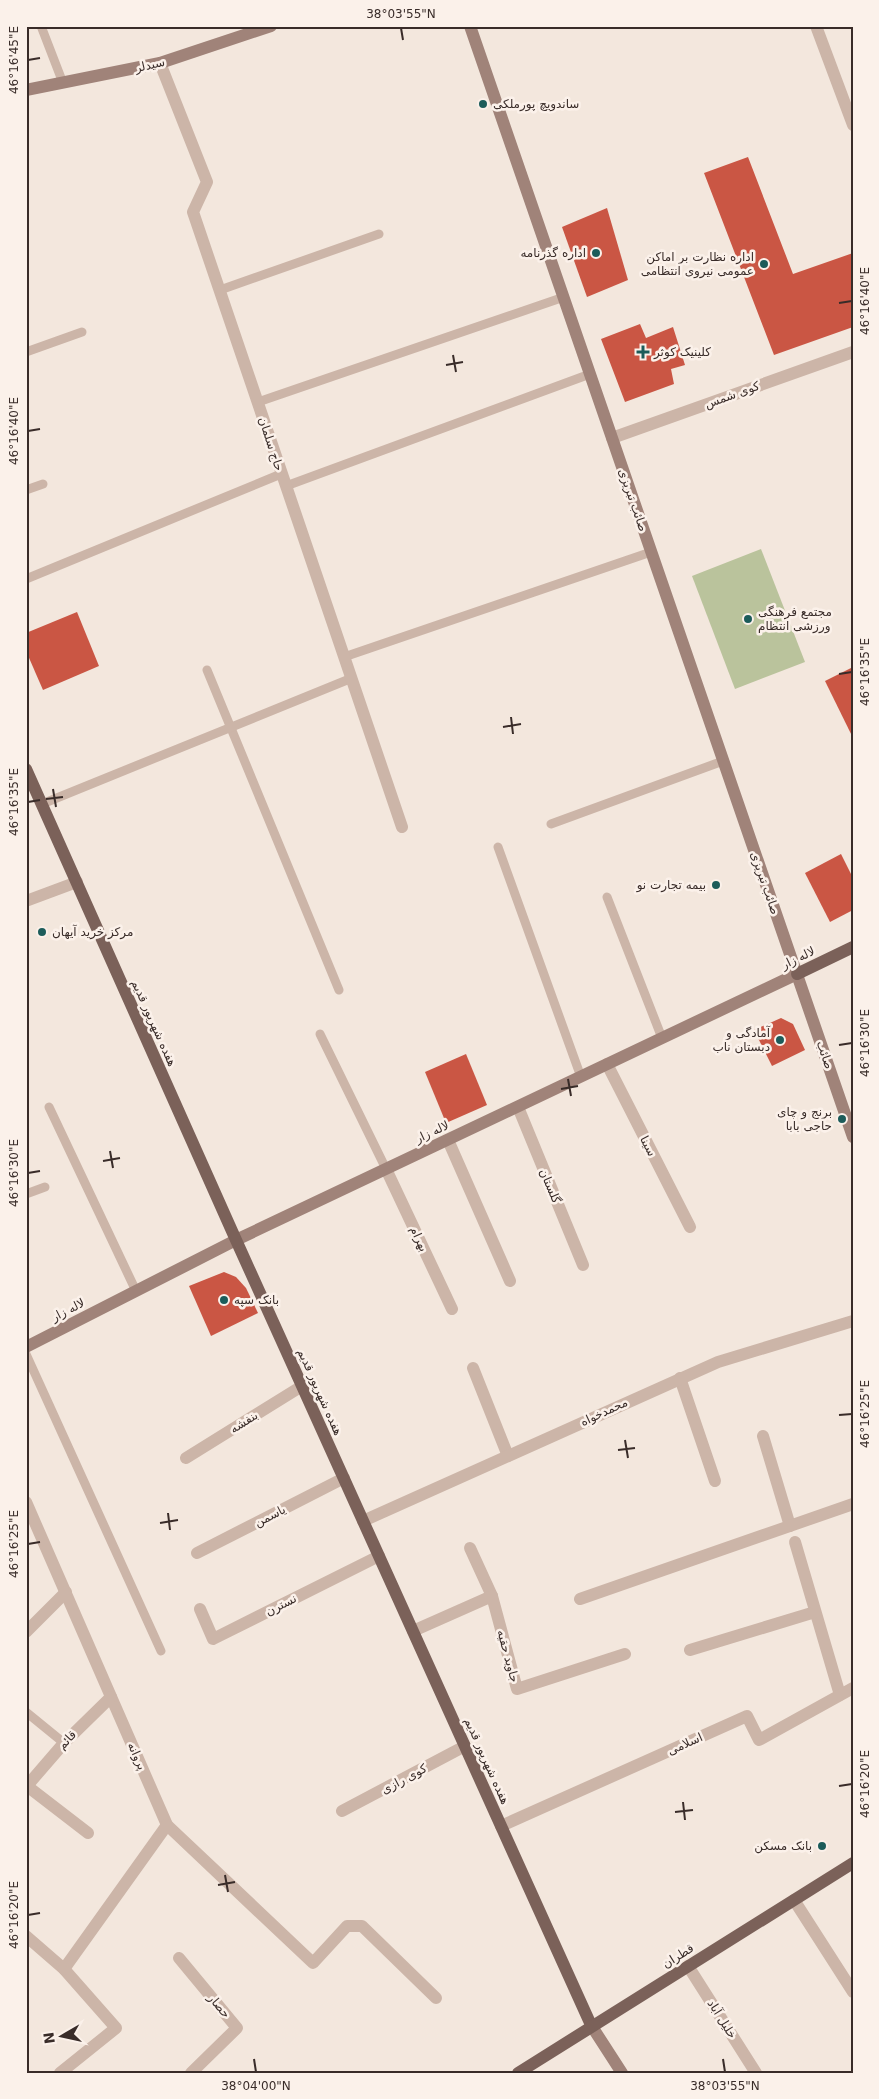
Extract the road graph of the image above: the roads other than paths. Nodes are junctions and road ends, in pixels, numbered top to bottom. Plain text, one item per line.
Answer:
1 (41, 26) edge
2 (271, 26) edge
3 (470, 26) edge
4 (816, 26) edge
5 (160, 64) junction
6 (63, 83) junction
7 (26, 90) edge
8 (853, 125) edge
9 (379, 234) dead end
10 (220, 290) junction
11 (564, 296) junction
12 (82, 332) dead end
13 (26, 352) edge
14 (853, 352) edge
15 (590, 374) junction
16 (258, 402) junction
17 (612, 438) junction
18 (283, 480) junction
19 (43, 484) dead end
20 (26, 490) edge
21 (651, 552) junction
22 (26, 579) edge
23 (344, 657) junction
24 (207, 670) dead end
25 (352, 678) junction
26 (231, 727) junction
27 (723, 761) junction
28 (26, 769) edge
29 (42, 804) junction
30 (551, 824) dead end
31 (402, 827) dead end
32 (498, 847) dead end
33 (77, 882) junction
34 (607, 897) dead end
35 (26, 901) edge
36 (853, 947) edge
37 (797, 974) junction
38 (339, 990) dead end
39 (320, 1034) dead end
40 (662, 1038) junction
41 (607, 1064) junction
42 (581, 1077) junction
43 (49, 1107) dead end
44 (518, 1107) junction
45 (853, 1137) edge
46 (448, 1140) junction
47 (386, 1170) junction
48 (45, 1187) dead end
49 (26, 1194) edge
50 (690, 1227) dead end
51 (236, 1240) junction
52 (583, 1265) dead end
53 (510, 1281) dead end
54 (136, 1291) junction
55 (452, 1309) dead end
56 (853, 1320) edge
57 (26, 1347) edge
58 (26, 1354) edge
59 (472, 1368) dead end
60 (680, 1378) junction
61 (302, 1386) junction
62 (763, 1436) dead end
63 (508, 1456) junction
64 (186, 1458) dead end
65 (344, 1478) junction
66 (715, 1481) dead end
67 (26, 1502) edge
68 (853, 1504) edge
69 (363, 1521) junction
70 (790, 1526) junction
71 (795, 1542) dead end
72 (470, 1548) dead end
73 (197, 1553) dead end
74 (379, 1556) junction
75 (66, 1592) junction
76 (492, 1596) junction
77 (580, 1600) dead end
78 (200, 1609) dead end
79 (815, 1612) junction
80 (26, 1632) edge
81 (413, 1632) junction
82 (690, 1650) dead end
83 (160, 1651) dead end
84 (625, 1654) dead end
85 (853, 1688) edge
86 (840, 1695) junction
87 (111, 1697) junction
88 (26, 1712) edge
89 (64, 1743) junction
90 (465, 1746) junction
91 (27, 1786) edge
92 (342, 1811) dead end
93 (167, 1825) junction
94 (501, 1826) junction
95 (88, 1833) dead end
96 (853, 1863) edge
97 (794, 1900) junction
98 (26, 1936) edge
99 (179, 1958) dead end
100 (688, 1966) junction
101 (64, 1969) junction
102 (853, 1992) edge
103 (436, 1998) dead end
104 (592, 2026) junction
105 (60, 2073) edge
106 (191, 2073) edge
107 (518, 2073) edge
108 (622, 2073) edge
109 (756, 2073) edge

1 - 6 lane
2 - 5 main road, سیدلر
3 - 11 main road, صائب تبریزی
4 - 8 street
5 - 6 main road, سیدلر
5 - 10 street, حاج سلمان
6 - 7 main road, سیدلر
9 - 10 lane
10 - 16 street, حاج سلمان
11 - 15 main road, صائب تبریزی
11 - 16 lane
12 - 13 lane
14 - 17 street, کوی شمس
15 - 17 main road, صائب تبریزی
15 - 18 lane
16 - 18 street, حاج سلمان
17 - 21 main road, صائب تبریزی
18 - 22 lane
18 - 23 street, حاج سلمان
19 - 20 lane
21 - 23 lane
21 - 27 main road, صائب تبریزی
23 - 25 street, حاج سلمان
24 - 26 lane
25 - 26 lane
25 - 31 street, حاج سلمان
26 - 29 lane
26 - 38 lane
27 - 30 lane
27 - 37 main road, صائب تبریزی
28 - 29 main road, هفده شهریور قدیم
29 - 33 main road, هفده شهریور قدیم
32 - 42 lane
33 - 35 street
33 - 51 main road, هفده شهریور قدیم
34 - 40 lane
36 - 37 main road, لاله زار
37 - 40 main road, لاله زار
37 - 45 main road, صائب
39 - 47 lane
40 - 41 main road, لاله زار
41 - 42 main road, لاله زار
41 - 50 street, سینا
42 - 44 main road, لاله زار
43 - 54 lane
44 - 46 main road, لاله زار
44 - 52 street, گلستان
46 - 47 main road, لاله زار
46 - 53 street
47 - 51 main road, لاله زار
47 - 55 street, بهرام
48 - 49 lane
51 - 54 main road, لاله زار
51 - 61 main road, هفده شهریور قدیم
54 - 57 main road, لاله زار
56 - 60 street, محمدخواه
58 - 83 lane
59 - 63 street
60 - 63 street, محمدخواه
60 - 66 street
61 - 64 street, بنفشه
61 - 65 main road, هفده شهریور قدیم
62 - 70 street
63 - 69 street, محمدخواه
65 - 69 main road, هفده شهریور قدیم
65 - 73 street, یاسمن
67 - 75 street, پروانه
68 - 70 street
69 - 74 main road, هفده شهریور قدیم
70 - 77 street
71 - 79 street
72 - 76 street
74 - 78 street, نسترن
74 - 81 main road, هفده شهریور قدیم
75 - 80 street
75 - 87 street, پروانه
76 - 81 street
76 - 84 street, جاوید حقیه
79 - 82 street
79 - 86 street
81 - 90 main road, هفده شهریور قدیم
85 - 86 street, اسلامی
86 - 94 street, اسلامی
87 - 89 street, قائم
87 - 93 street, پروانه
88 - 89 lane
89 - 91 street, قائم
90 - 92 street, کوی رازی
90 - 94 main road, هفده شهریور قدیم
91 - 95 street
93 - 101 street
93 - 103 street, پروانه
94 - 104 main road, هفده شهریور قدیم
96 - 97 main road, قطران
97 - 100 main road, قطران
97 - 102 street
98 - 101 street
99 - 106 street, حصار
100 - 104 main road, قطران
100 - 109 street, خلیل آباد
101 - 105 street
104 - 107 main road, قطران
104 - 108 main road

